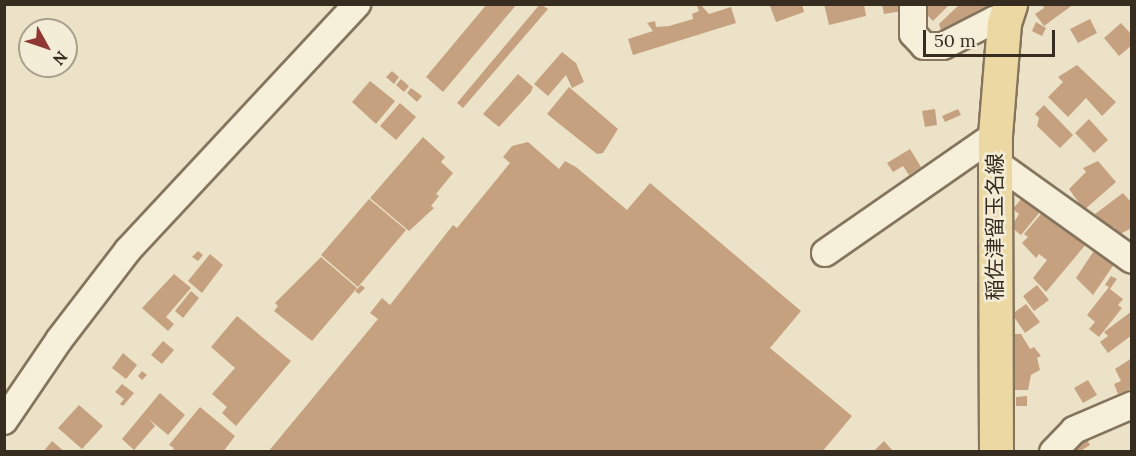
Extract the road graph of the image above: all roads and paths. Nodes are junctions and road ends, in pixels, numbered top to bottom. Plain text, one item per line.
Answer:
1 (357, 4) edge
2 (913, 4) edge
3 (1007, 14) edge
4 (995, 148) junction
5 (825, 253) dead end
6 (1130, 257) edge
7 (1131, 405) edge
8 (4, 421) edge
9 (996, 452) edge
10 (1053, 452) edge

1 - 8 street
2 - 3 street
3 - 4 main road, 稲佐津留玉名線
4 - 5 street
4 - 6 street
4 - 9 main road, 稲佐津留玉名線
7 - 10 street

